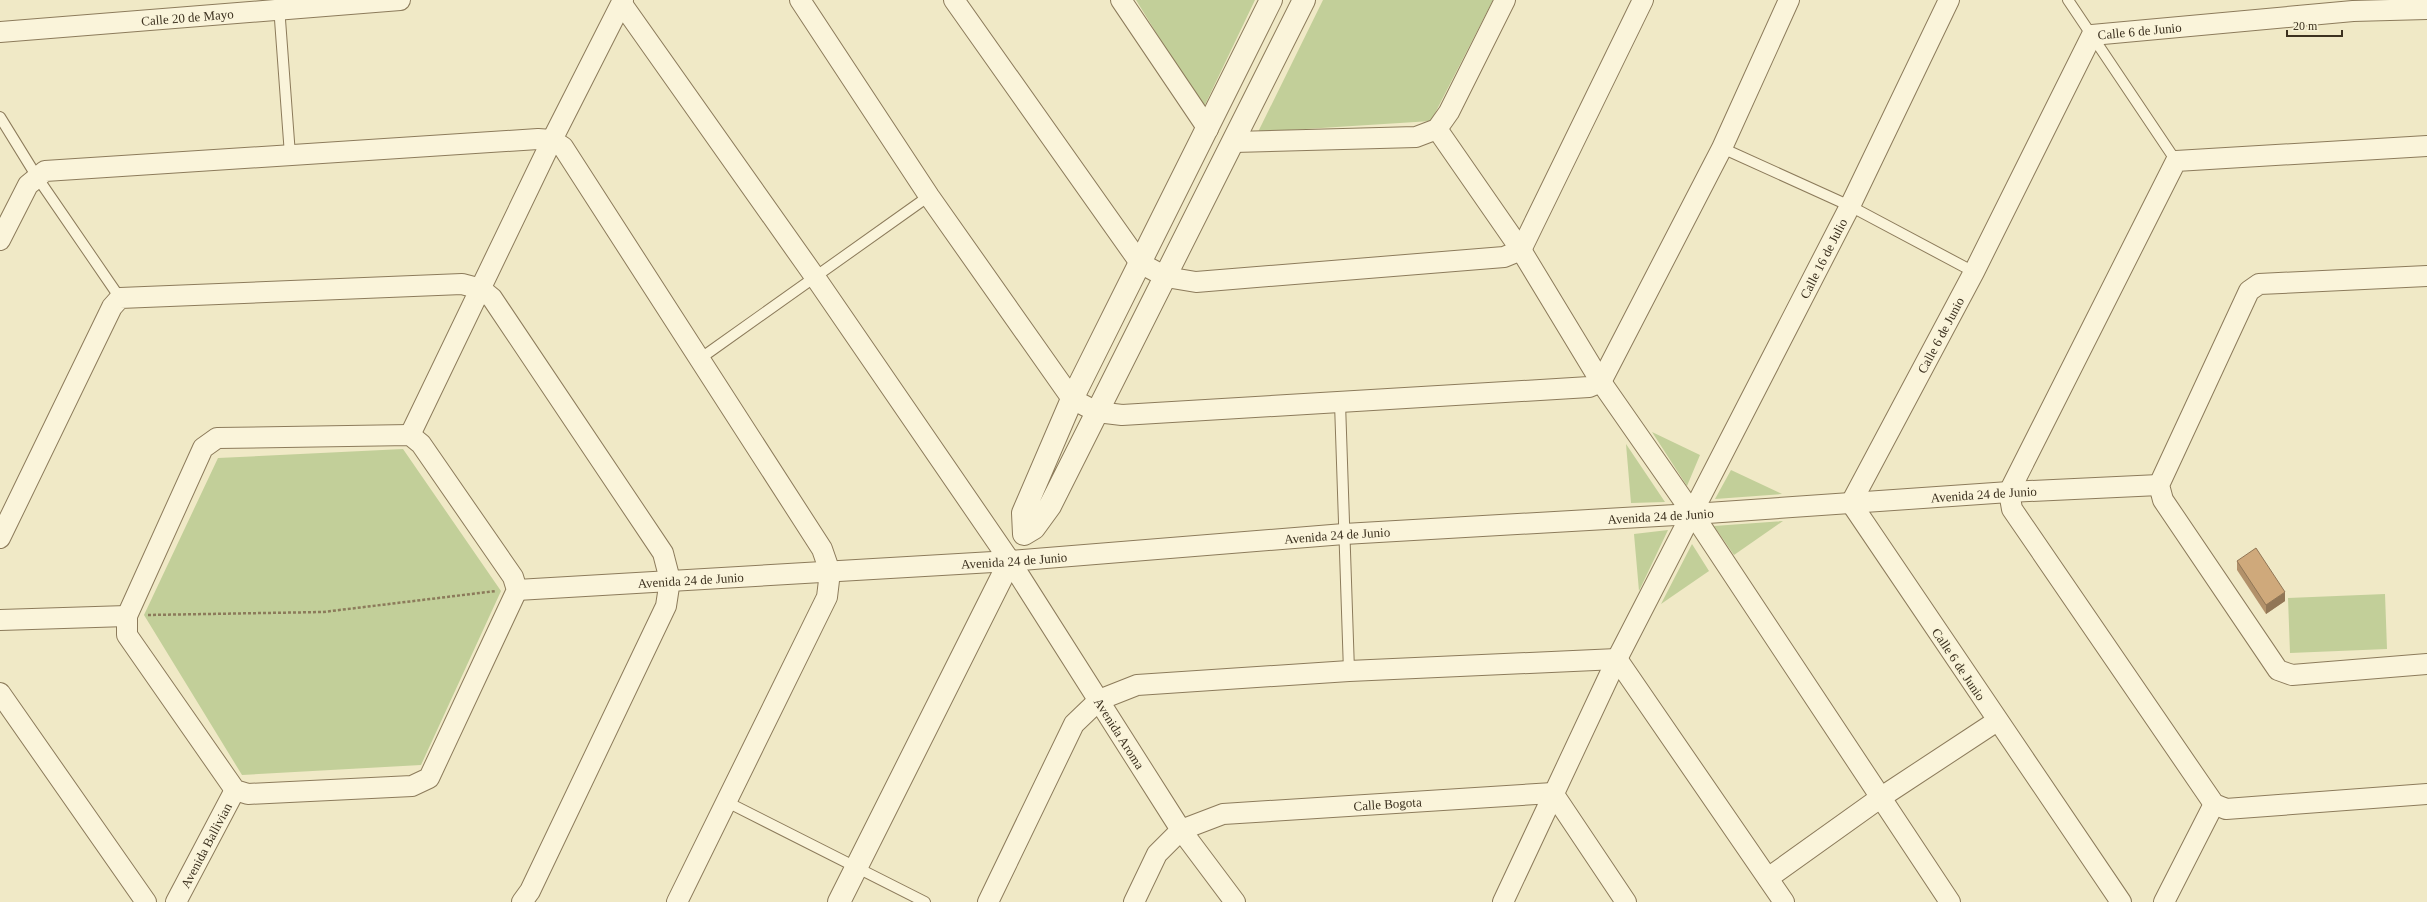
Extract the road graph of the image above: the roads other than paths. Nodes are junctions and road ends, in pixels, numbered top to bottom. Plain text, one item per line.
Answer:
1 (400, 0) edge
2 (800, 0) edge
3 (954, 0) edge
4 (1121, 0) edge
5 (1271, 0) edge
6 (1304, 0) edge
7 (1505, 0) edge
8 (1643, 0) edge
9 (1789, 0) edge
10 (1949, 0) edge
11 (2068, 0) edge
12 (622, 2) edge
13 (279, 4) edge
14 (2352, 6) edge
15 (2427, 9) edge
16 (0, 32) edge
17 (2092, 35) junction
18 (0, 117) edge
19 (1208, 129) junction
20 (1437, 129) junction
21 (552, 140) junction
22 (1234, 142) junction
23 (2427, 146) edge
24 (1722, 148) junction
25 (290, 155) junction
26 (2176, 161) junction
27 (37, 177) junction
28 (928, 196) junction
29 (1850, 206) junction
30 (0, 240) edge
31 (1521, 250) junction
32 (1140, 264) junction
33 (1974, 272) junction
34 (2427, 276) edge
35 (815, 277) junction
36 (1166, 277) junction
37 (481, 289) junction
38 (120, 298) junction
39 (701, 358) junction
40 (1601, 382) junction
41 (1072, 399) junction
42 (1340, 403) junction
43 (1097, 412) junction
44 (410, 435) junction
45 (2158, 485) junction
46 (2009, 492) junction
47 (1851, 503) junction
48 (1693, 514) junction
49 (1024, 534) junction
50 (1344, 534) junction
51 (0, 538) edge
52 (1010, 561) junction
53 (830, 572) junction
54 (670, 580) junction
55 (516, 590) junction
56 (127, 616) junction
57 (0, 620) edge
58 (1616, 659) junction
59 (2427, 664) edge
60 (1349, 671) junction
61 (0, 693) edge
62 (1099, 700) junction
63 (1997, 721) junction
64 (235, 790) junction
65 (1554, 793) junction
66 (2427, 794) edge
67 (1880, 798) junction
68 (727, 802) junction
69 (2214, 804) junction
70 (1181, 830) junction
71 (856, 868) junction
72 (1768, 878) junction
73 (146, 902) edge
74 (176, 902) edge
75 (522, 902) edge
76 (677, 902) edge
77 (839, 902) edge
78 (925, 902) edge
79 (988, 902) edge
80 (1134, 902) edge
81 (1236, 902) edge
82 (1503, 902) edge
83 (1626, 902) edge
84 (1784, 902) edge
85 (1950, 902) edge
86 (2121, 902) edge
87 (2164, 902) edge

1 - 13 street, Calle 20 de Mayo
2 - 28 street
3 - 32 street
4 - 19 street
5 - 19 street
6 - 22 street
7 - 20 street
8 - 31 street
9 - 24 street
10 - 29 street, Calle 16 de Julio
11 - 17 lane
12 - 21 street
12 - 35 street, Avenida Aroma
13 - 16 street, Calle 20 de Mayo
13 - 25 lane
14 - 15 street, Calle 6 de Junio
14 - 17 street, Calle 6 de Junio
17 - 26 lane
17 - 33 street, Calle 6 de Junio
18 - 27 lane
19 - 32 street
20 - 22 street
20 - 31 street
21 - 25 street
21 - 37 street
21 - 39 street
22 - 36 street
23 - 26 street
24 - 29 lane
24 - 40 street
25 - 27 street
26 - 46 street
27 - 30 street
27 - 38 lane
28 - 35 lane
28 - 41 street
29 - 33 lane
29 - 48 street, Calle 16 de Julio
31 - 36 street
31 - 40 street
32 - 36 street
32 - 41 street
33 - 47 street, Calle 6 de Junio
34 - 45 street
35 - 39 lane
35 - 52 street, Avenida Aroma
36 - 43 street
37 - 38 street
37 - 44 street
37 - 54 street
38 - 51 street
39 - 53 street
40 - 42 street
40 - 48 street
41 - 43 street
41 - 49 street
42 - 43 street
42 - 50 lane
43 - 49 street
44 - 55 street
44 - 56 street
45 - 46 street, Avenida 24 de Junio
45 - 59 street
46 - 47 street, Avenida 24 de Junio
46 - 69 street
47 - 48 street, Avenida 24 de Junio
47 - 63 street, Calle 6 de Junio
48 - 50 street, Avenida 24 de Junio
48 - 58 street, Calle 16 de Julio
48 - 67 street
49 - 52 street
50 - 52 street, Avenida 24 de Junio
50 - 60 lane
52 - 53 street, Avenida 24 de Junio
52 - 62 street, Avenida Aroma
52 - 71 street
53 - 54 street, Avenida 24 de Junio
53 - 68 street
54 - 55 street, Avenida 24 de Junio
54 - 75 street
55 - 64 street
56 - 57 street
56 - 64 street
58 - 60 street
58 - 65 street, Calle 16 de Julio
58 - 72 street
60 - 62 street
61 - 73 street
62 - 70 street, Avenida Aroma
62 - 79 street
63 - 67 street
63 - 86 street, Calle 6 de Junio
64 - 74 street, Avenida Ballivian
65 - 70 street, Calle Bogota
65 - 82 street, Calle 16 de Julio
65 - 83 street
66 - 69 street
67 - 72 street
67 - 85 street
68 - 71 lane
68 - 76 street
69 - 87 street
70 - 80 street, Calle Bogota
70 - 81 street, Avenida Aroma
71 - 77 street
71 - 78 lane
72 - 84 street

